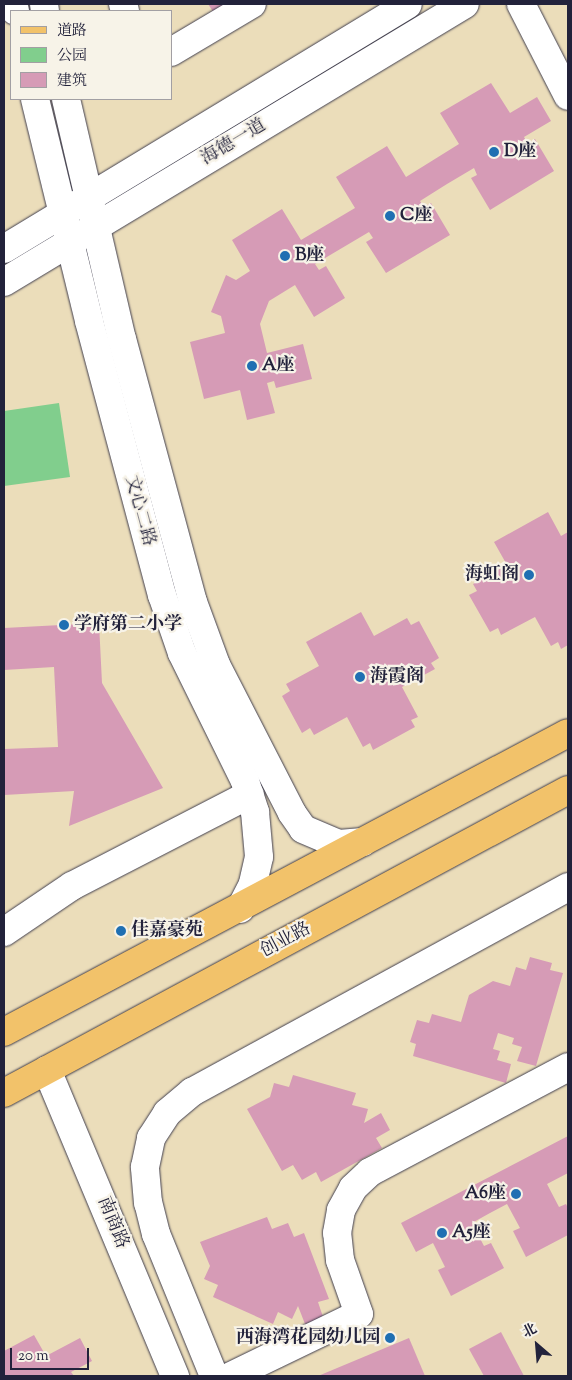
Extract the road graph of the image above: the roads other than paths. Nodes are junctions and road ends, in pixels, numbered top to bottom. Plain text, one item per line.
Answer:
1 (252, 4) edge
2 (408, 4) edge
3 (465, 4) edge
4 (521, 4) edge
5 (172, 51) edge
6 (568, 96) edge
7 (35, 100) edge
8 (66, 100) edge
9 (89, 197) junction
10 (62, 214) junction
11 (96, 227) junction
12 (69, 243) junction
13 (4, 249) edge
14 (4, 282) edge
15 (568, 732) edge
16 (568, 790) edge
17 (250, 794) junction
18 (364, 842) junction
19 (568, 886) edge
20 (240, 909) junction
21 (4, 932) edge
22 (4, 1032) edge
23 (568, 1067) edge
24 (47, 1070) junction
25 (4, 1093) edge
26 (175, 1376) edge
27 (214, 1376) edge
28 (232, 1376) edge

1 - 5 street
2 - 9 street, 海德一道
3 - 11 street, 海德一道
4 - 6 street
7 - 10 street, 文心二路
8 - 9 street, 文心二路
9 - 10 street, 海德一道
9 - 11 street, 文心二路
10 - 12 street, 文心二路
10 - 13 street, 海德一道
11 - 12 street, 海德一道
11 - 18 street, 文心二路
12 - 14 street, 海德一道
12 - 17 street, 文心二路
15 - 18 main road
16 - 24 main road, 创业路
17 - 20 street, 文心二路
17 - 21 street
18 - 20 main road
19 - 27 street
20 - 22 main road
23 - 28 street
24 - 25 main road, 创业路
24 - 26 street, 南商路

